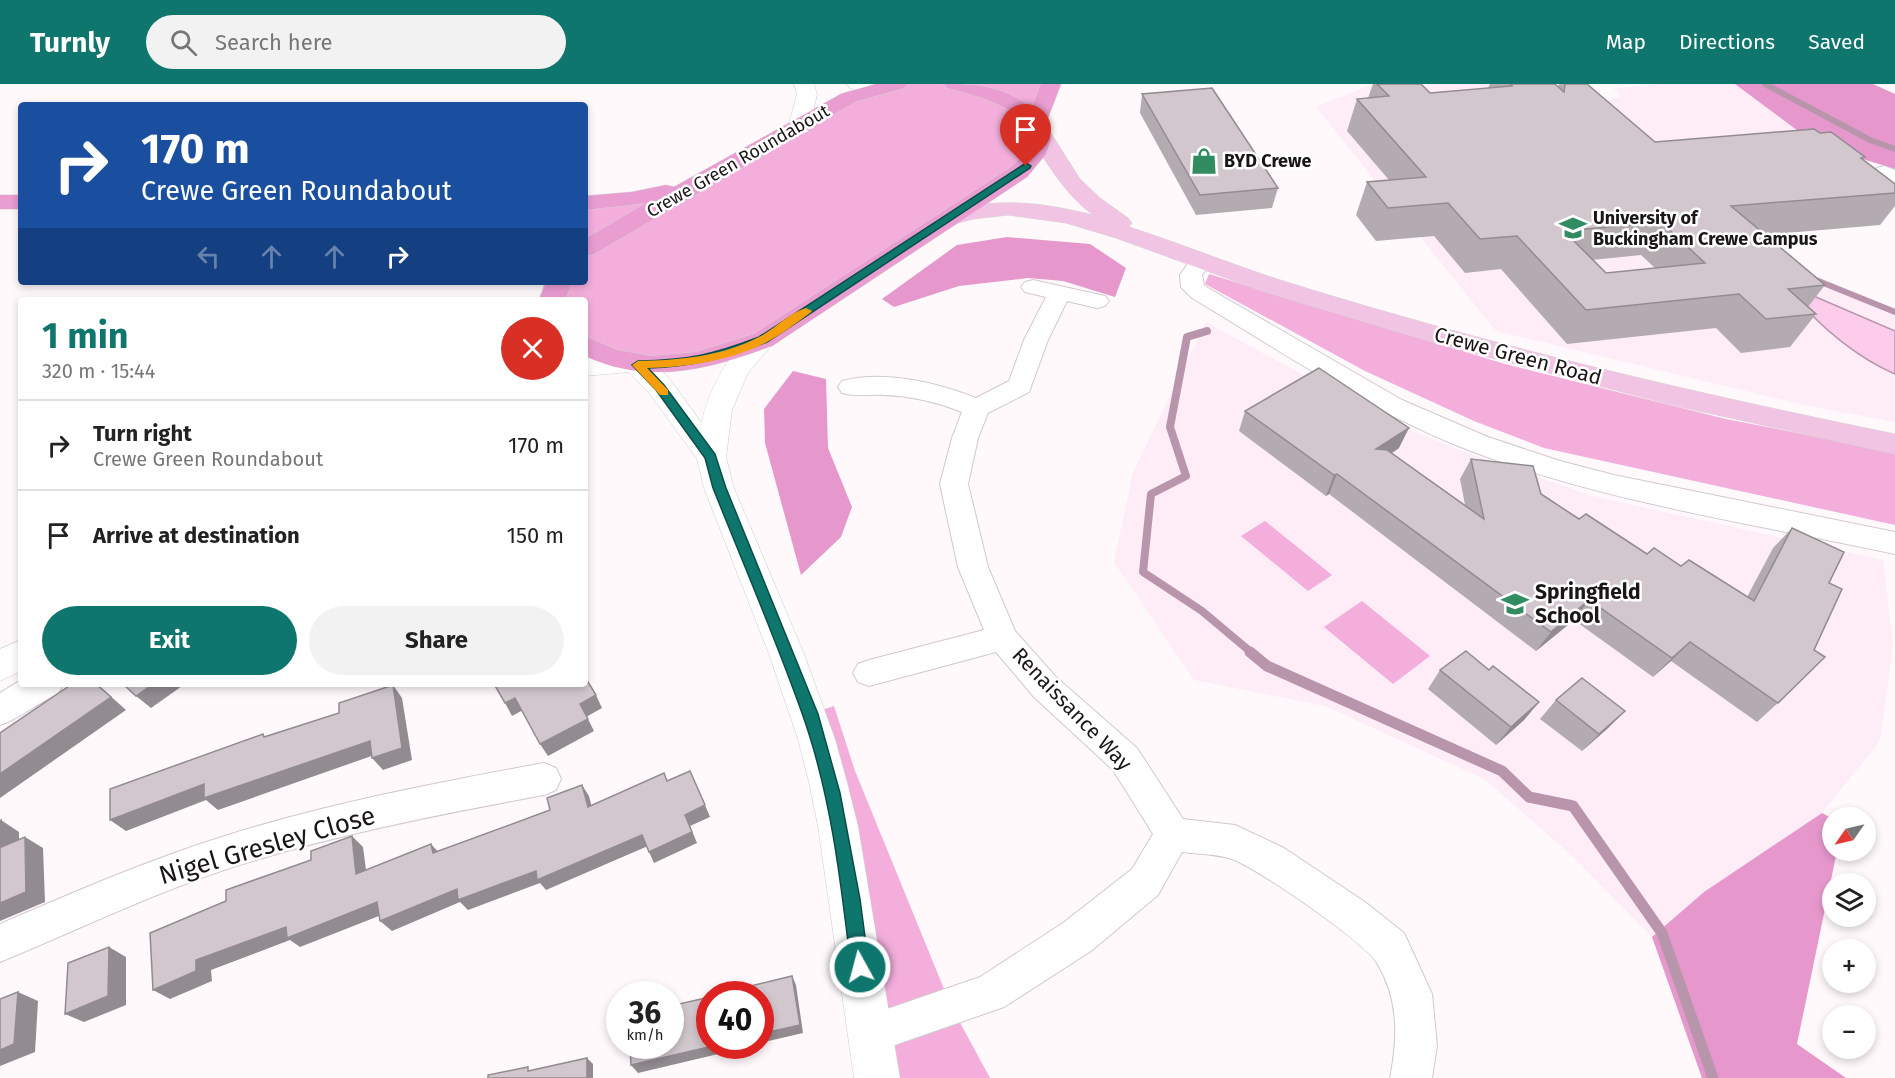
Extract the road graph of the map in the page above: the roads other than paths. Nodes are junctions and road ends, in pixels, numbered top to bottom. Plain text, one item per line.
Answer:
1 (804, 84) edge
2 (857, 84) edge
3 (954, 84) edge
4 (1051, 84) edge
5 (892, 85) edge
6 (799, 127) junction
7 (1037, 128) junction
8 (690, 187) junction
9 (18, 201) edge
10 (0, 202) edge
11 (588, 203) edge
12 (946, 219) junction
13 (1148, 242) junction
14 (588, 247) edge
15 (1201, 261) junction
16 (1097, 302) dead end
17 (763, 340) junction
18 (588, 346) edge
19 (633, 364) junction
20 (588, 367) edge
21 (851, 387) dead end
22 (977, 408) junction
23 (1895, 444) edge
24 (711, 457) junction
25 (1895, 543) edge
26 (1004, 638) junction
27 (18, 656) edge
28 (0, 666) edge
29 (869, 673) dead end
30 (40, 687) edge
31 (0, 711) edge
32 (544, 778) dead end
33 (1173, 834) junction
34 (0, 943) edge
35 (869, 1034) junction
36 (878, 1078) edge
37 (1411, 1078) edge

1 - 6 street
2 - 5 street
3 - 7 highway
4 - 7 highway
5 - 6 highway, Crewe Green Roundabout
6 - 8 highway, Crewe Green Roundabout
7 - 12 highway
7 - 13 main road, Crewe Green Road
8 - 11 highway
8 - 14 highway, Crewe Green Roundabout
9 - 10 highway
12 - 13 main road, Crewe Green Road
12 - 17 highway
13 - 15 main road, Crewe Green Road
15 - 23 main road, Crewe Green Road
15 - 25 street
16 - 22 street
17 - 19 highway
17 - 24 street
18 - 19 highway
19 - 20 street
19 - 24 street
21 - 22 street
22 - 26 street, Renaissance Way
24 - 35 street
26 - 29 street
26 - 33 street, Renaissance Way
27 - 28 street
30 - 31 street
32 - 34 street, Nigel Gresley Close
33 - 35 street
33 - 37 street
35 - 36 street

